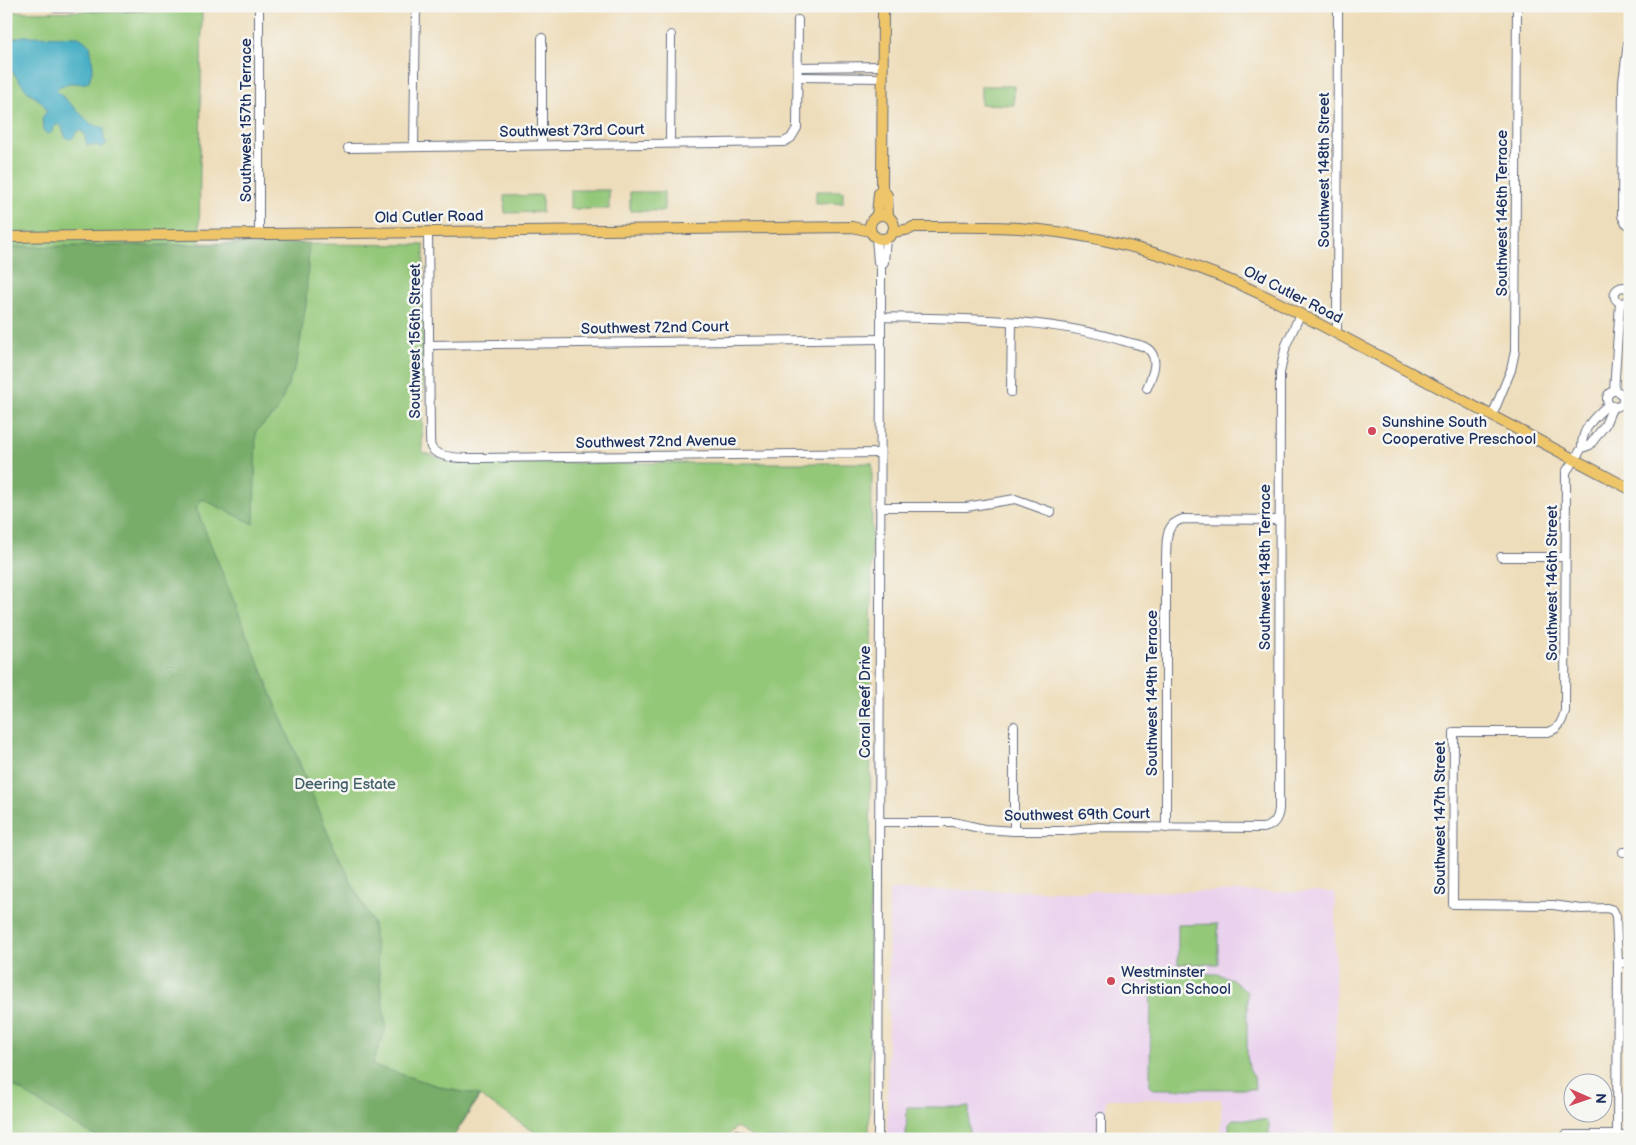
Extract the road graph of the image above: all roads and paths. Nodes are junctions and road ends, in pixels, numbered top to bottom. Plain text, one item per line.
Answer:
1 (148, 6) edge
2 (260, 6) edge
3 (416, 6) edge
4 (883, 6) edge
5 (1338, 6) edge
6 (1517, 6) edge
7 (54, 7) edge
8 (798, 20) dead end
9 (1630, 28) edge
10 (671, 35) dead end
11 (542, 38) dead end
12 (883, 66) junction
13 (799, 67) junction
14 (799, 77) junction
15 (883, 78) junction
16 (670, 142) junction
17 (542, 145) junction
18 (414, 147) junction
19 (348, 148) dead end
20 (882, 189) junction
21 (890, 218) junction
22 (1630, 226) edge
23 (913, 227) junction
24 (879, 229) junction
25 (428, 232) junction
26 (259, 234) junction
27 (6, 237) edge
28 (1629, 290) edge
29 (1630, 298) edge
30 (1620, 303) junction
31 (1300, 315) junction
32 (882, 317) junction
33 (1012, 322) junction
34 (1337, 334) junction
35 (881, 339) junction
36 (430, 345) junction
37 (1147, 388) dead end
38 (1614, 391) junction
39 (1011, 392) dead end
40 (1626, 401) edge
41 (1611, 405) junction
42 (1492, 416) junction
43 (1582, 448) junction
44 (433, 450) joint
45 (880, 453) junction
46 (1574, 459) junction
47 (1630, 489) edge
48 (880, 508) junction
49 (1051, 512) dead end
50 (1279, 520) junction
51 (1500, 557) dead end
52 (1565, 557) junction
53 (1014, 726) dead end
54 (1454, 732) joint
55 (879, 822) junction
56 (1275, 822) joint
57 (1166, 828) junction
58 (1014, 831) junction
59 (1618, 963) junction
60 (1630, 963) edge
61 (1101, 1117) dead end
62 (1617, 1135) junction
63 (1630, 1135) edge
64 (734, 1137) edge
65 (1566, 1137) edge
66 (749, 1139) edge
67 (878, 1139) edge
68 (1101, 1139) edge

1 - 7 street
2 - 26 street, Southwest 157th Terrace
3 - 18 street
4 - 12 main road
5 - 34 street, Southwest 148th Street
6 - 42 street, Southwest 146th Terrace
8 - 13 street
9 - 22 street
10 - 16 street
11 - 17 street
12 - 13 street
12 - 15 main road
13 - 14 street
14 - 15 street
14 - 16 street, Southwest 73rd Court
15 - 20 main road
16 - 17 street, Southwest 73rd Court
17 - 18 street, Southwest 73rd Court
18 - 19 street, Southwest 73rd Court
20 - 21 main road
20 - 24 main road
21 - 23 main road, Old Cutler Road
21 - 24 main road
21 - 24 main road, Old Cutler Road
23 - 24 main road, Old Cutler Road
23 - 31 main road, Old Cutler Road
24 - 25 main road, Old Cutler Road
24 - 32 street, Coral Reef Drive
25 - 26 main road, Old Cutler Road
25 - 36 street, Southwest 156th Street
26 - 27 main road, Old Cutler Road
28 - 30 street
29 - 30 street
30 - 38 street
31 - 34 main road, Old Cutler Road
31 - 50 street, Southwest 148th Terrace
32 - 33 street
32 - 35 street, Coral Reef Drive
33 - 37 street
33 - 39 street
34 - 42 main road, Old Cutler Road
35 - 36 street, Southwest 72nd Court
35 - 45 street, Coral Reef Drive
36 - 44 street, Southwest 156th Street
38 - 40 street
38 - 41 street
40 - 41 street
41 - 43 street
41 - 43 street
42 - 46 main road, Old Cutler Road
43 - 46 street, Southwest 146th Street
44 - 45 street, Southwest 72nd Avenue
45 - 48 street, Coral Reef Drive
46 - 47 main road, Old Cutler Road
46 - 52 street, Southwest 146th Street
48 - 49 street
48 - 55 street, Coral Reef Drive
50 - 56 street, Southwest 148th Terrace
50 - 57 street, Southwest 149th Terrace
51 - 52 street
52 - 54 street, Southwest 146th Street
53 - 58 street
54 - 59 street, Southwest 147th Street
55 - 58 street, Southwest 69th Court
55 - 67 street, Coral Reef Drive
56 - 57 street, Southwest 69th Court
57 - 58 street, Southwest 69th Court
59 - 60 street
59 - 62 street
61 - 68 street
62 - 63 street
62 - 65 street
64 - 66 street

